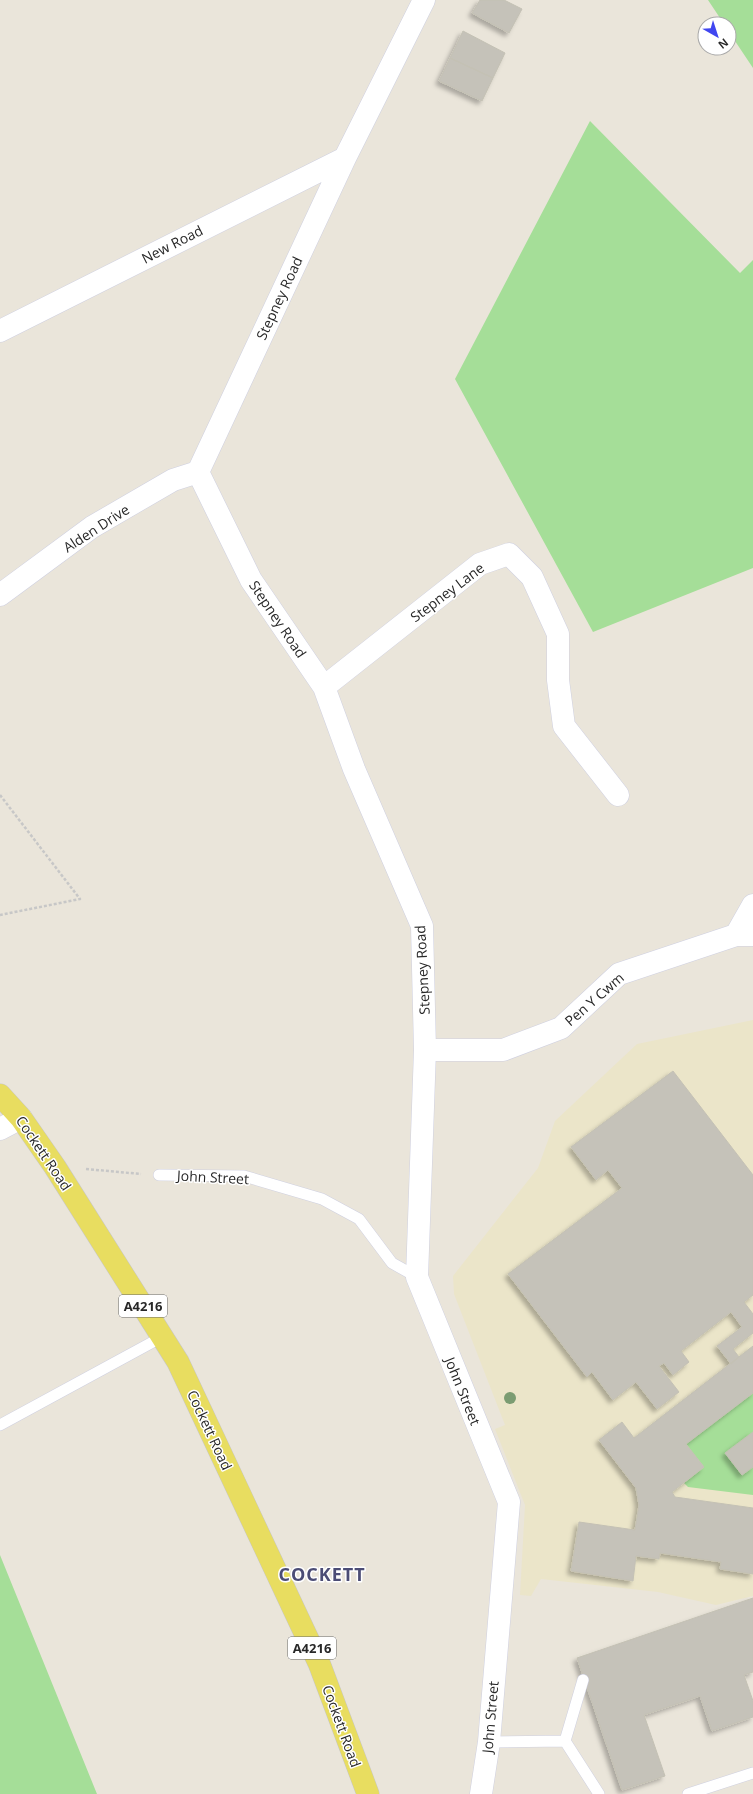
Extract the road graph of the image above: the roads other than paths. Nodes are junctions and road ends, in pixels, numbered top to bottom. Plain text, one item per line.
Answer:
1 (424, 0) edge
2 (345, 158) junction
3 (0, 330) edge
4 (198, 472) junction
5 (0, 594) edge
6 (324, 687) junction
7 (618, 795) dead end
8 (753, 905) edge
9 (745, 935) edge
10 (425, 1050) junction
11 (0, 1095) edge
12 (21, 1118) junction
13 (0, 1129) edge
14 (159, 1175) road end
15 (417, 1278) junction
16 (162, 1337) junction
17 (0, 1425) edge
18 (583, 1680) dead end
19 (565, 1741) junction
20 (489, 1742) junction
21 (753, 1773) edge
22 (368, 1794) edge
23 (481, 1794) edge
24 (599, 1794) edge
25 (688, 1794) edge

1 - 2 street, Stepney Road
2 - 3 street, New Road
2 - 4 street, Stepney Road
4 - 5 street, Alden Drive
4 - 6 street, Stepney Road
6 - 7 street, Stepney Lane
6 - 10 street, Stepney Road
8 - 9 street, Pen Y Cwm
9 - 10 street, Pen Y Cwm
10 - 15 street, Stepney Road
11 - 12 main road, Cockett Road / A4216
12 - 13 street
12 - 16 main road, Cockett Road / A4216
14 - 15 lane, John Street
15 - 20 street, John Street
16 - 17 lane
16 - 22 main road, Cockett Road / A4216
18 - 19 lane
19 - 20 lane
19 - 24 lane
20 - 23 street, John Street
21 - 25 lane

